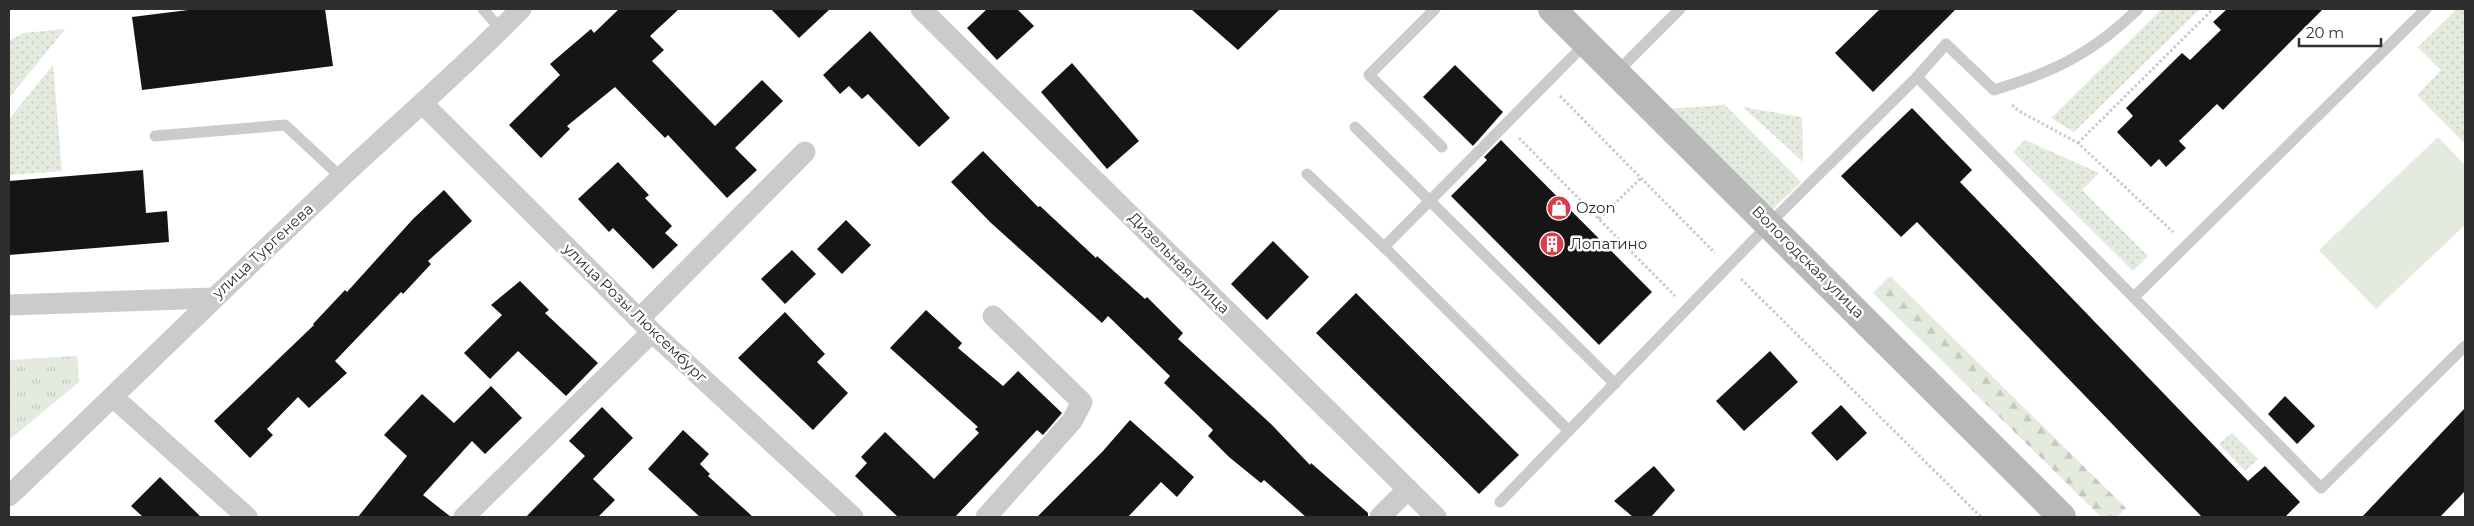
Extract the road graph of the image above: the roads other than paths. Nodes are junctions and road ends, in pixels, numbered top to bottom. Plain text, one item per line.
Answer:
1 (483, 9) edge
2 (521, 9) edge
3 (921, 9) edge
4 (1435, 9) edge
5 (1552, 9) edge
6 (1680, 9) edge
7 (2138, 9) edge
8 (2426, 9) edge
9 (501, 30) junction
10 (1586, 43) junction
11 (1616, 73) junction
12 (1916, 77) junction
13 (423, 104) junction
14 (1355, 127) dead end
15 (155, 136) dead end
16 (1442, 147) dead end
17 (805, 152) dead end
18 (1307, 174) dead end
19 (341, 177) junction
20 (1431, 200) junction
21 (1770, 224) junction
22 (1384, 247) junction
23 (2134, 297) junction
24 (213, 298) junction
25 (9, 304) edge
26 (993, 316) dead end
27 (646, 325) junction
28 (2465, 346) edge
29 (1615, 384) junction
30 (113, 397) junction
31 (1569, 431) junction
32 (1408, 489) junction
33 (9, 496) edge
34 (1500, 502) dead end
35 (247, 517) edge
36 (464, 517) edge
37 (853, 517) edge
38 (986, 517) edge
39 (1380, 517) edge
40 (1436, 517) edge
41 (2061, 517) edge

1 - 9 lane
2 - 9 street, улица Тургенева
3 - 32 street, Дизельная улица
4 - 16 lane
5 - 10 main road, Вологодская улица
6 - 11 lane
7 - 12 lane
8 - 23 lane
9 - 13 street, улица Тургенева
10 - 11 main road, Вологодская улица
10 - 20 lane
11 - 21 main road, Вологодская улица
12 - 21 lane
12 - 23 lane
13 - 19 street, улица Тургенева
13 - 27 street, улица Розы Люксембург
14 - 20 lane
15 - 19 lane
17 - 27 street
18 - 22 lane
19 - 24 street, улица Тургенева
20 - 22 lane
20 - 29 lane
21 - 29 lane
21 - 41 main road, Вологодская улица
22 - 31 lane
23 - 28 lane
24 - 25 street
24 - 30 street, улица Тургенева
26 - 38 street
27 - 36 street
27 - 37 street, улица Розы Люксембург
29 - 31 lane
30 - 33 street, улица Тургенева
30 - 35 street
31 - 34 lane
32 - 39 street
32 - 40 street, Дизельная улица

